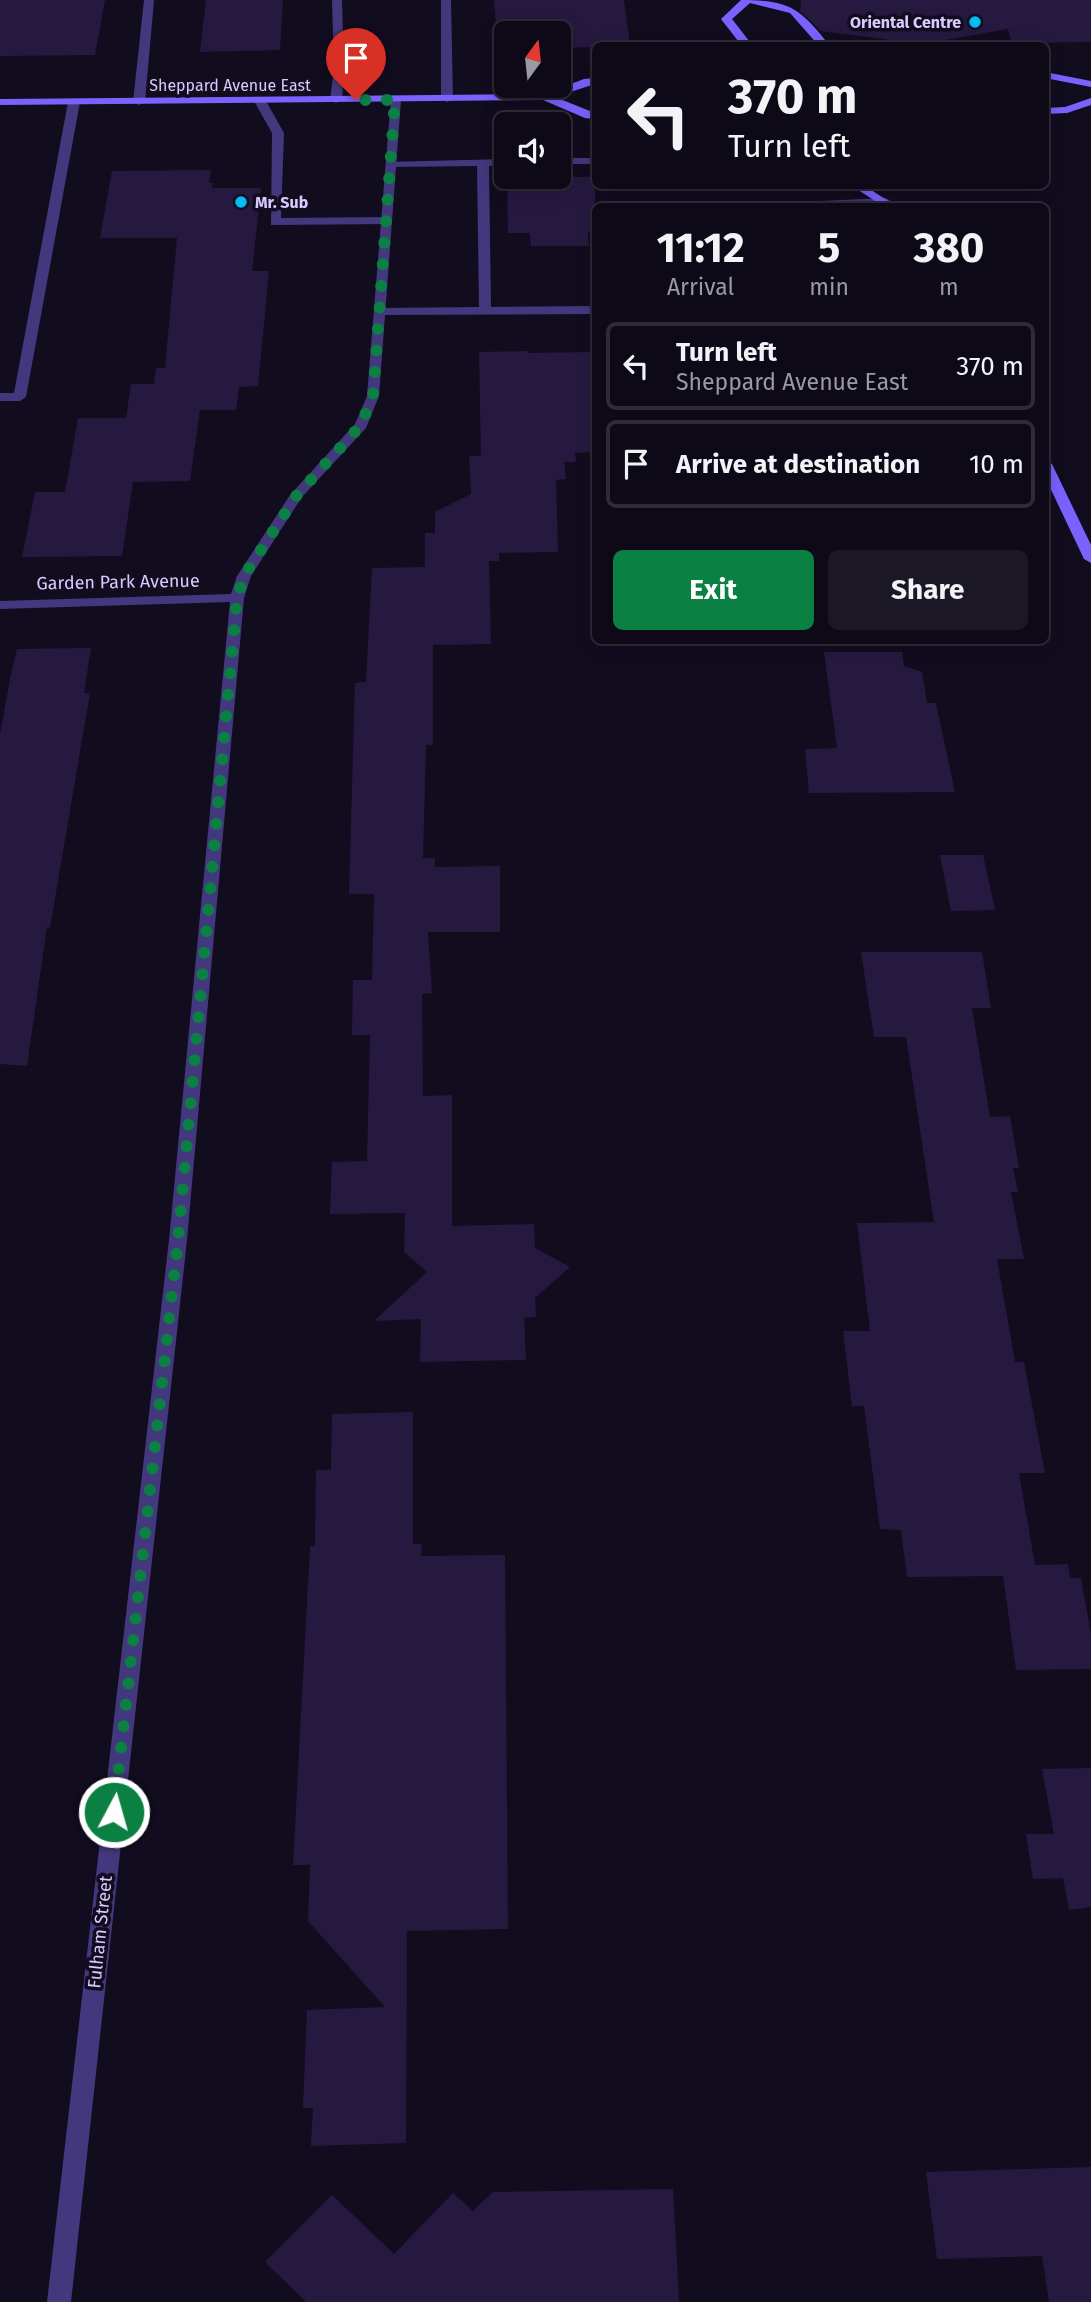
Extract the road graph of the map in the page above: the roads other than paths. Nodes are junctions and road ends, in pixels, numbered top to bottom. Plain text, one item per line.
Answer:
1 (149, 0) edge
2 (337, 0) edge
3 (446, 0) edge
4 (749, 0) edge
5 (745, 42) edge
6 (821, 42) edge
7 (1049, 76) edge
8 (592, 81) edge
9 (1091, 84) edge
10 (571, 87) edge
11 (496, 98) edge
12 (547, 98) edge
13 (447, 99) junction
14 (336, 100) junction
15 (395, 100) junction
16 (260, 101) junction
17 (1091, 101) edge
18 (0, 102) edge
19 (74, 102) junction
20 (139, 102) junction
21 (1049, 111) edge
22 (592, 116) edge
23 (571, 161) edge
24 (592, 161) edge
25 (483, 163) junction
26 (494, 163) edge
27 (391, 164) junction
28 (864, 189) edge
29 (889, 201) edge
30 (853, 203) edge
31 (387, 221) junction
32 (592, 310) edge
33 (485, 311) junction
34 (381, 312) junction
35 (0, 397) edge
36 (1049, 472) edge
37 (1091, 559) edge
38 (237, 598) junction
39 (0, 605) edge
40 (59, 2302) edge

1 - 20 street
2 - 14 street
3 - 13 street
4 - 5 main road
4 - 6 main road
7 - 9 main road
8 - 10 main road, Sheppard Avenue East
11 - 13 main road, Sheppard Avenue East
12 - 22 main road, Sheppard Avenue East
13 - 15 main road, Sheppard Avenue East
14 - 15 main road, Sheppard Avenue East
14 - 16 main road, Sheppard Avenue East
15 - 27 street, Fulham Street
16 - 20 main road, Sheppard Avenue East
16 - 31 street
17 - 21 main road
18 - 19 main road, Sheppard Avenue East
19 - 20 main road, Sheppard Avenue East
19 - 35 street
23 - 24 street
25 - 26 street
25 - 27 street
25 - 33 street
27 - 31 street, Fulham Street
28 - 29 main road
29 - 30 street
31 - 34 street, Fulham Street
32 - 33 street
33 - 34 street
34 - 38 street, Fulham Street
36 - 37 main road
38 - 39 street, Garden Park Avenue
38 - 40 street, Fulham Street

